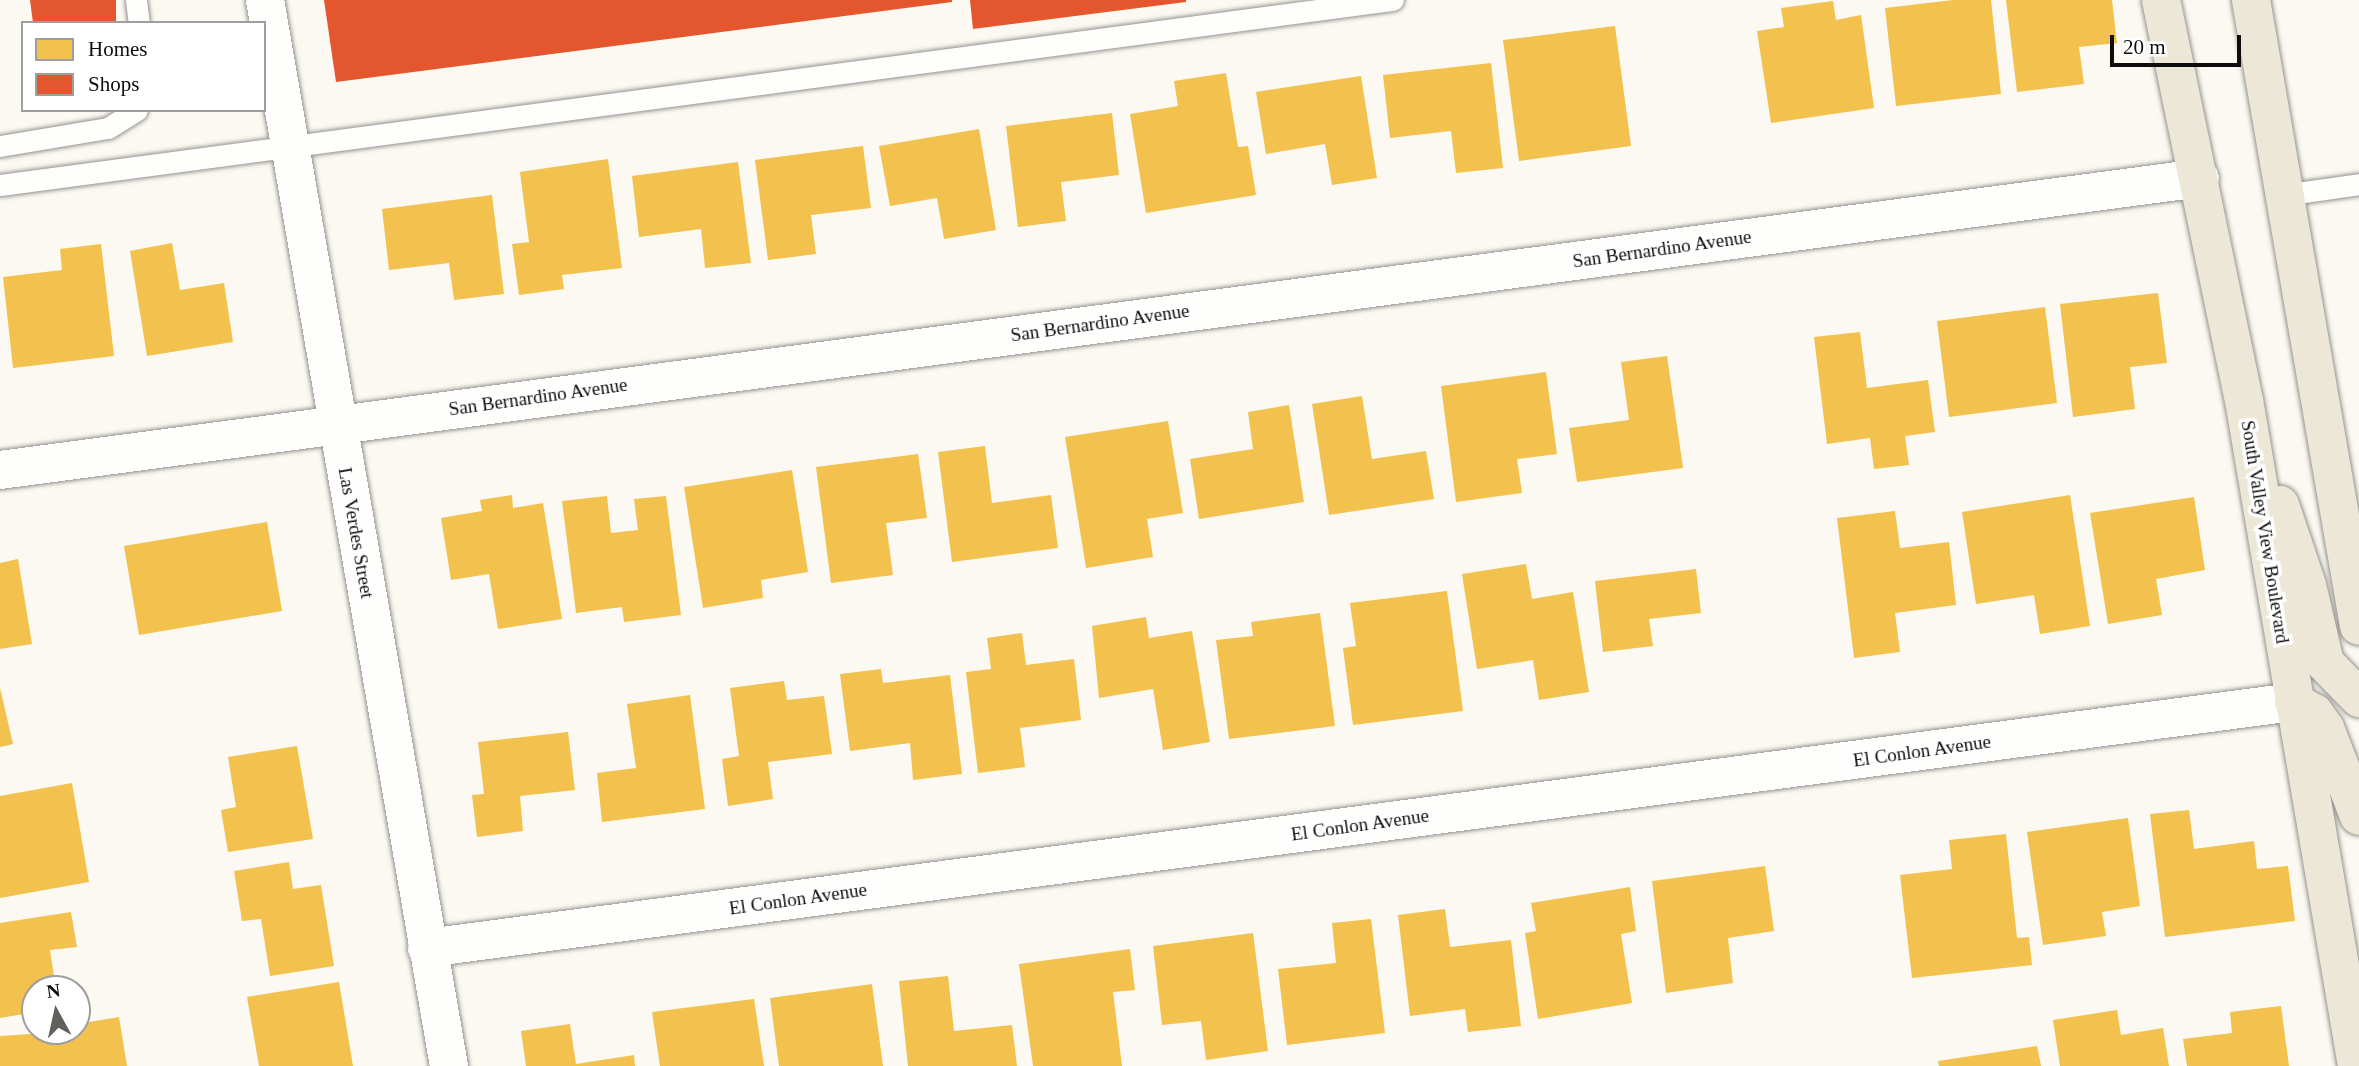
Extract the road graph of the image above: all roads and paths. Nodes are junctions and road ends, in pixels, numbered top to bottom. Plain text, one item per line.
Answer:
1 (136, 0) edge
2 (265, 0) edge
3 (1393, 0) edge
4 (2161, 0) edge
5 (2251, 0) edge
6 (139, 21) edge
7 (134, 112) edge
8 (0, 146) edge
9 (292, 147) junction
10 (2200, 178) junction
11 (2359, 184) edge
12 (0, 185) edge
13 (2283, 195) junction
14 (2244, 400) junction
15 (337, 424) junction
16 (0, 470) edge
17 (2353, 569) edge
18 (2359, 626) edge
19 (2359, 698) edge
20 (2294, 702) junction
21 (2359, 816) edge
22 (426, 948) junction
23 (449, 1066) edge
24 (2357, 1066) edge

1 - 6 lane
2 - 9 street, Las Verdes Street
3 - 9 lane
4 - 10 main road, South Valley View Boulevard
5 - 13 main road
7 - 8 lane
9 - 12 lane
9 - 15 street, Las Verdes Street
10 - 14 main road, South Valley View Boulevard
10 - 15 street, San Bernardino Avenue
11 - 13 lane
13 - 17 main road
14 - 19 main road
14 - 20 main road, South Valley View Boulevard
15 - 16 street, San Bernardino Avenue
15 - 22 street, Las Verdes Street
17 - 18 main road
20 - 21 main road
20 - 22 street, El Conlon Avenue
20 - 24 main road, South Valley View Boulevard
22 - 23 street, Las Verdes Street

